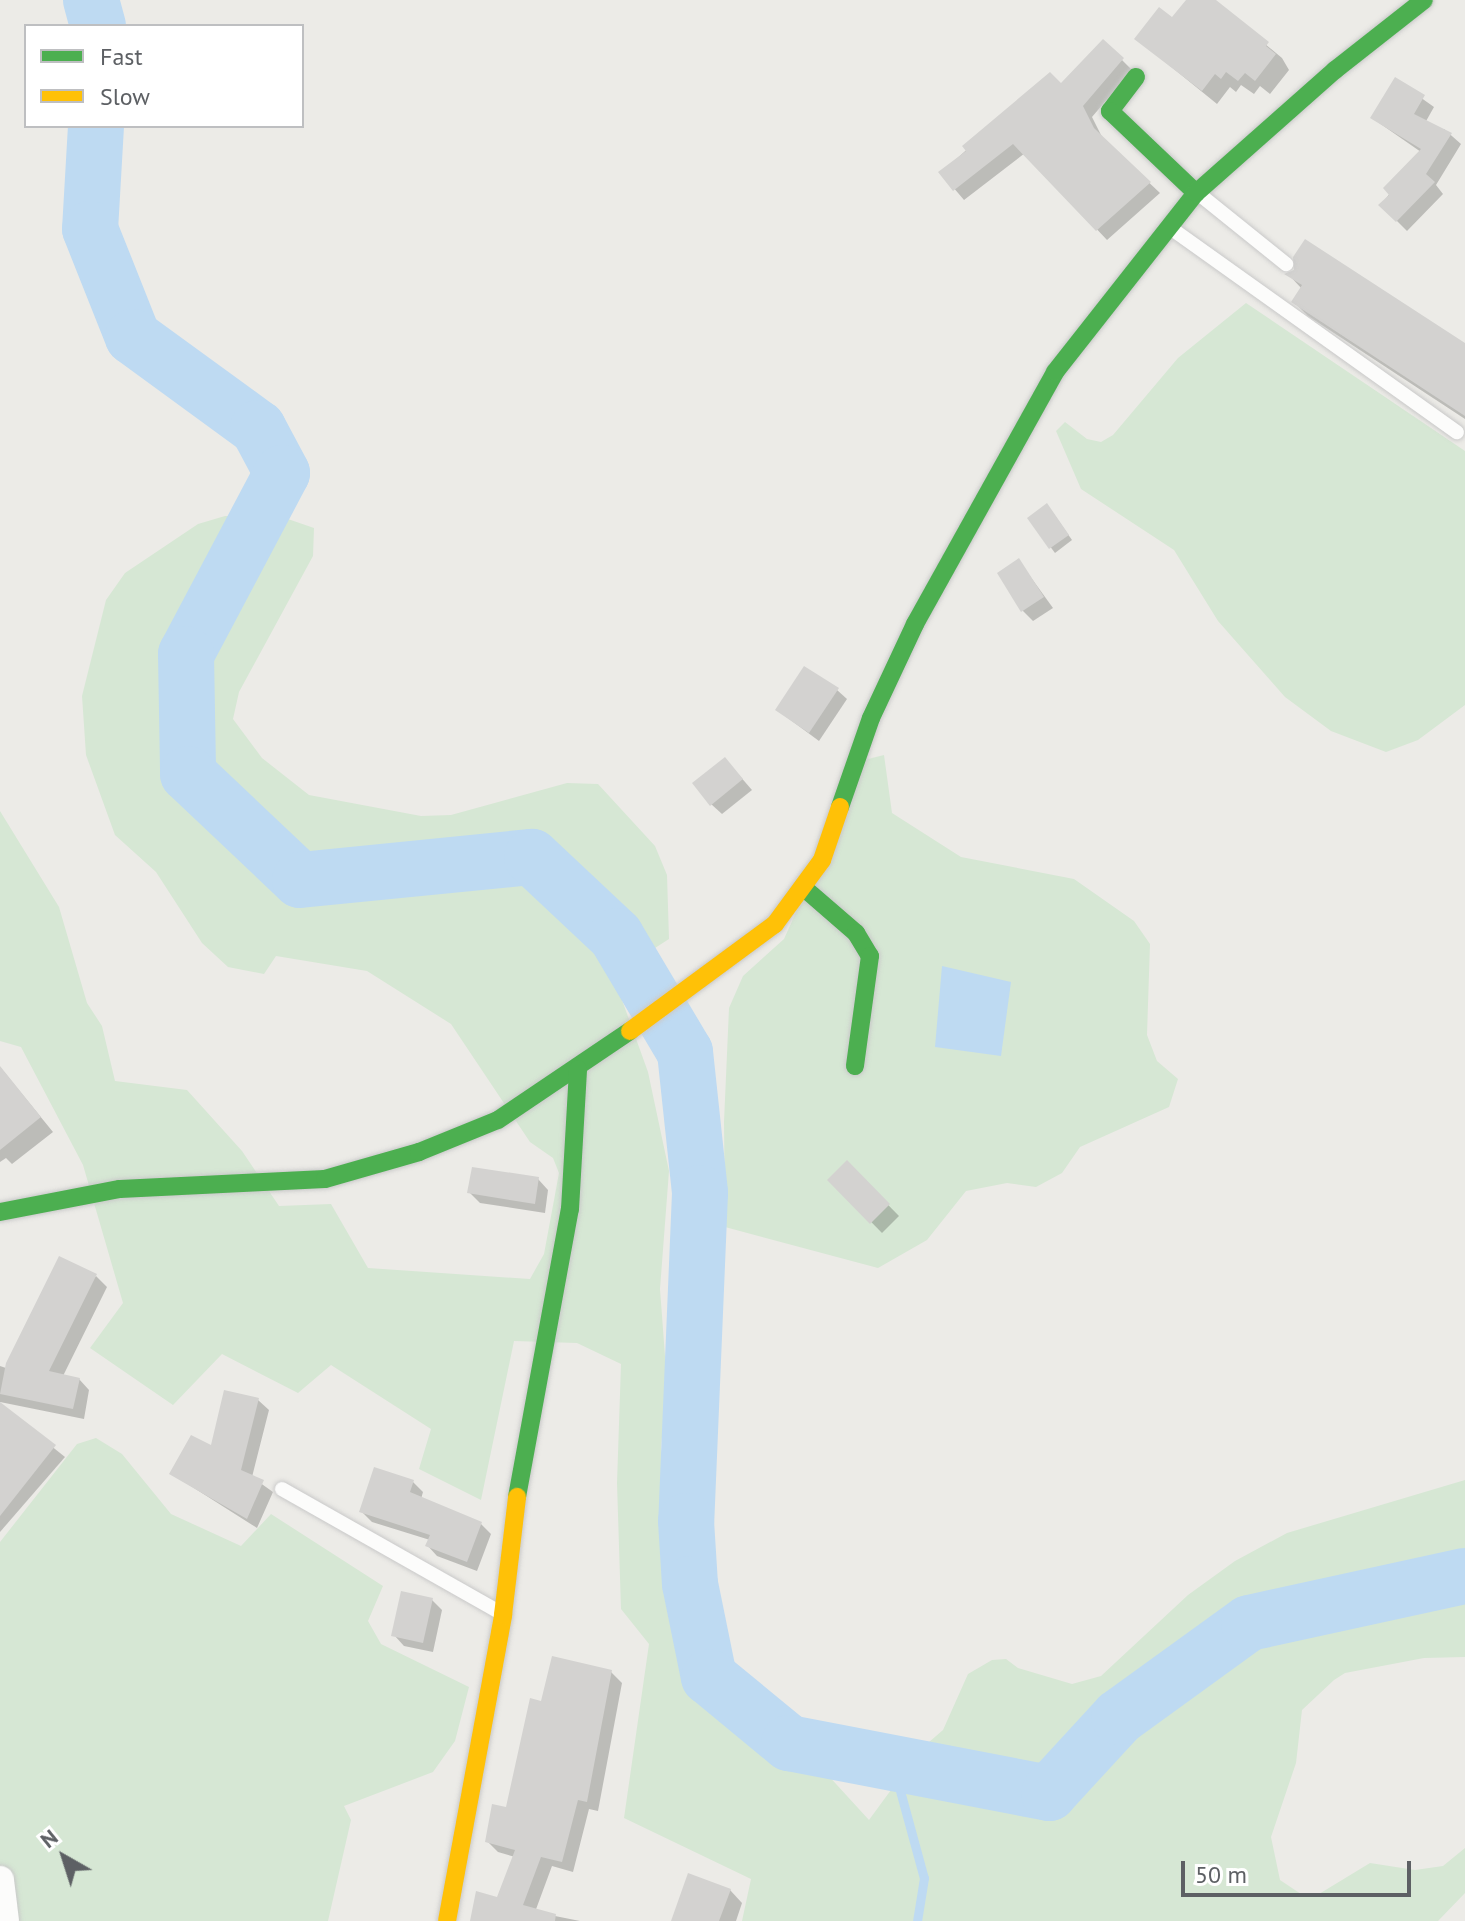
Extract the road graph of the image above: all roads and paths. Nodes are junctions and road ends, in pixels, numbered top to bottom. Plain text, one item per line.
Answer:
1 (1424, 0) edge
2 (1136, 77) dead end
3 (1196, 193) junction
4 (1168, 227) junction
5 (1286, 264) dead end
6 (1457, 432) dead end
7 (804, 888) junction
8 (855, 1066) dead end
9 (578, 1069) junction
10 (0, 1212) edge
11 (282, 1489) dead end
12 (503, 1615) junction
13 (0, 1880) edge
14 (5, 1921) edge
15 (447, 1921) edge

1 - 3 street
2 - 3 street
3 - 4 street
3 - 5 lane
4 - 6 lane
4 - 7 street
7 - 8 street
7 - 9 street
9 - 10 street
9 - 12 street
11 - 12 lane
12 - 15 street
13 - 14 street

